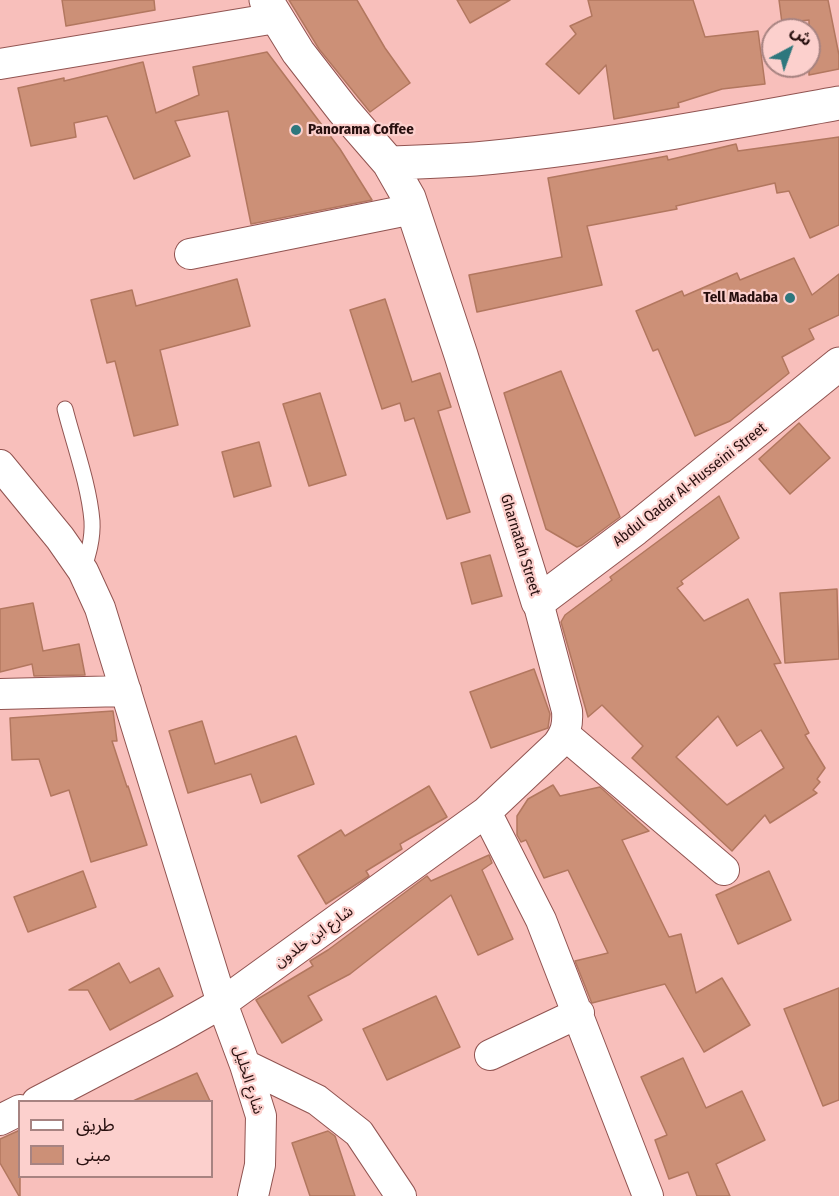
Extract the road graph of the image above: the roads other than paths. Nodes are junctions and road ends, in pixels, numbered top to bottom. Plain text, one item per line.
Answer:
1 (271, 9) edge
2 (0, 64) edge
3 (839, 103) edge
4 (389, 163) junction
5 (413, 209) junction
6 (190, 254) dead end
7 (839, 364) edge
8 (65, 409) dead end
9 (0, 465) edge
10 (83, 571) junction
11 (538, 602) junction
12 (126, 691) junction
13 (0, 694) edge
14 (564, 735) junction
15 (486, 812) junction
16 (724, 870) dead end
17 (222, 1003) junction
18 (579, 1013) junction
19 (490, 1055) dead end
20 (245, 1065) junction
21 (39, 1100) edge
22 (18, 1111) edge
23 (0, 1120) edge
24 (253, 1196) edge
25 (401, 1196) edge
26 (648, 1196) edge

1 - 2 street
1 - 4 street, Gharnatah Street
3 - 4 street
4 - 5 street, Gharnatah Street
5 - 6 street
5 - 11 street, Gharnatah Street
7 - 11 street, Abdul Qadar Al-Husseini Street
8 - 10 lane
9 - 10 street, شارع الخليل
10 - 12 street, شارع الخليل
11 - 14 street, Gharnatah Street
12 - 13 street
12 - 17 street, شارع الخليل
14 - 15 street, شارع ابن خلدون
14 - 16 street
15 - 17 street, شارع ابن خلدون
15 - 18 street
17 - 20 street, شارع الخليل
17 - 21 street, شارع ابن خلدون
18 - 19 street
18 - 26 street
20 - 24 street, شارع الخليل
20 - 25 street
22 - 23 street

